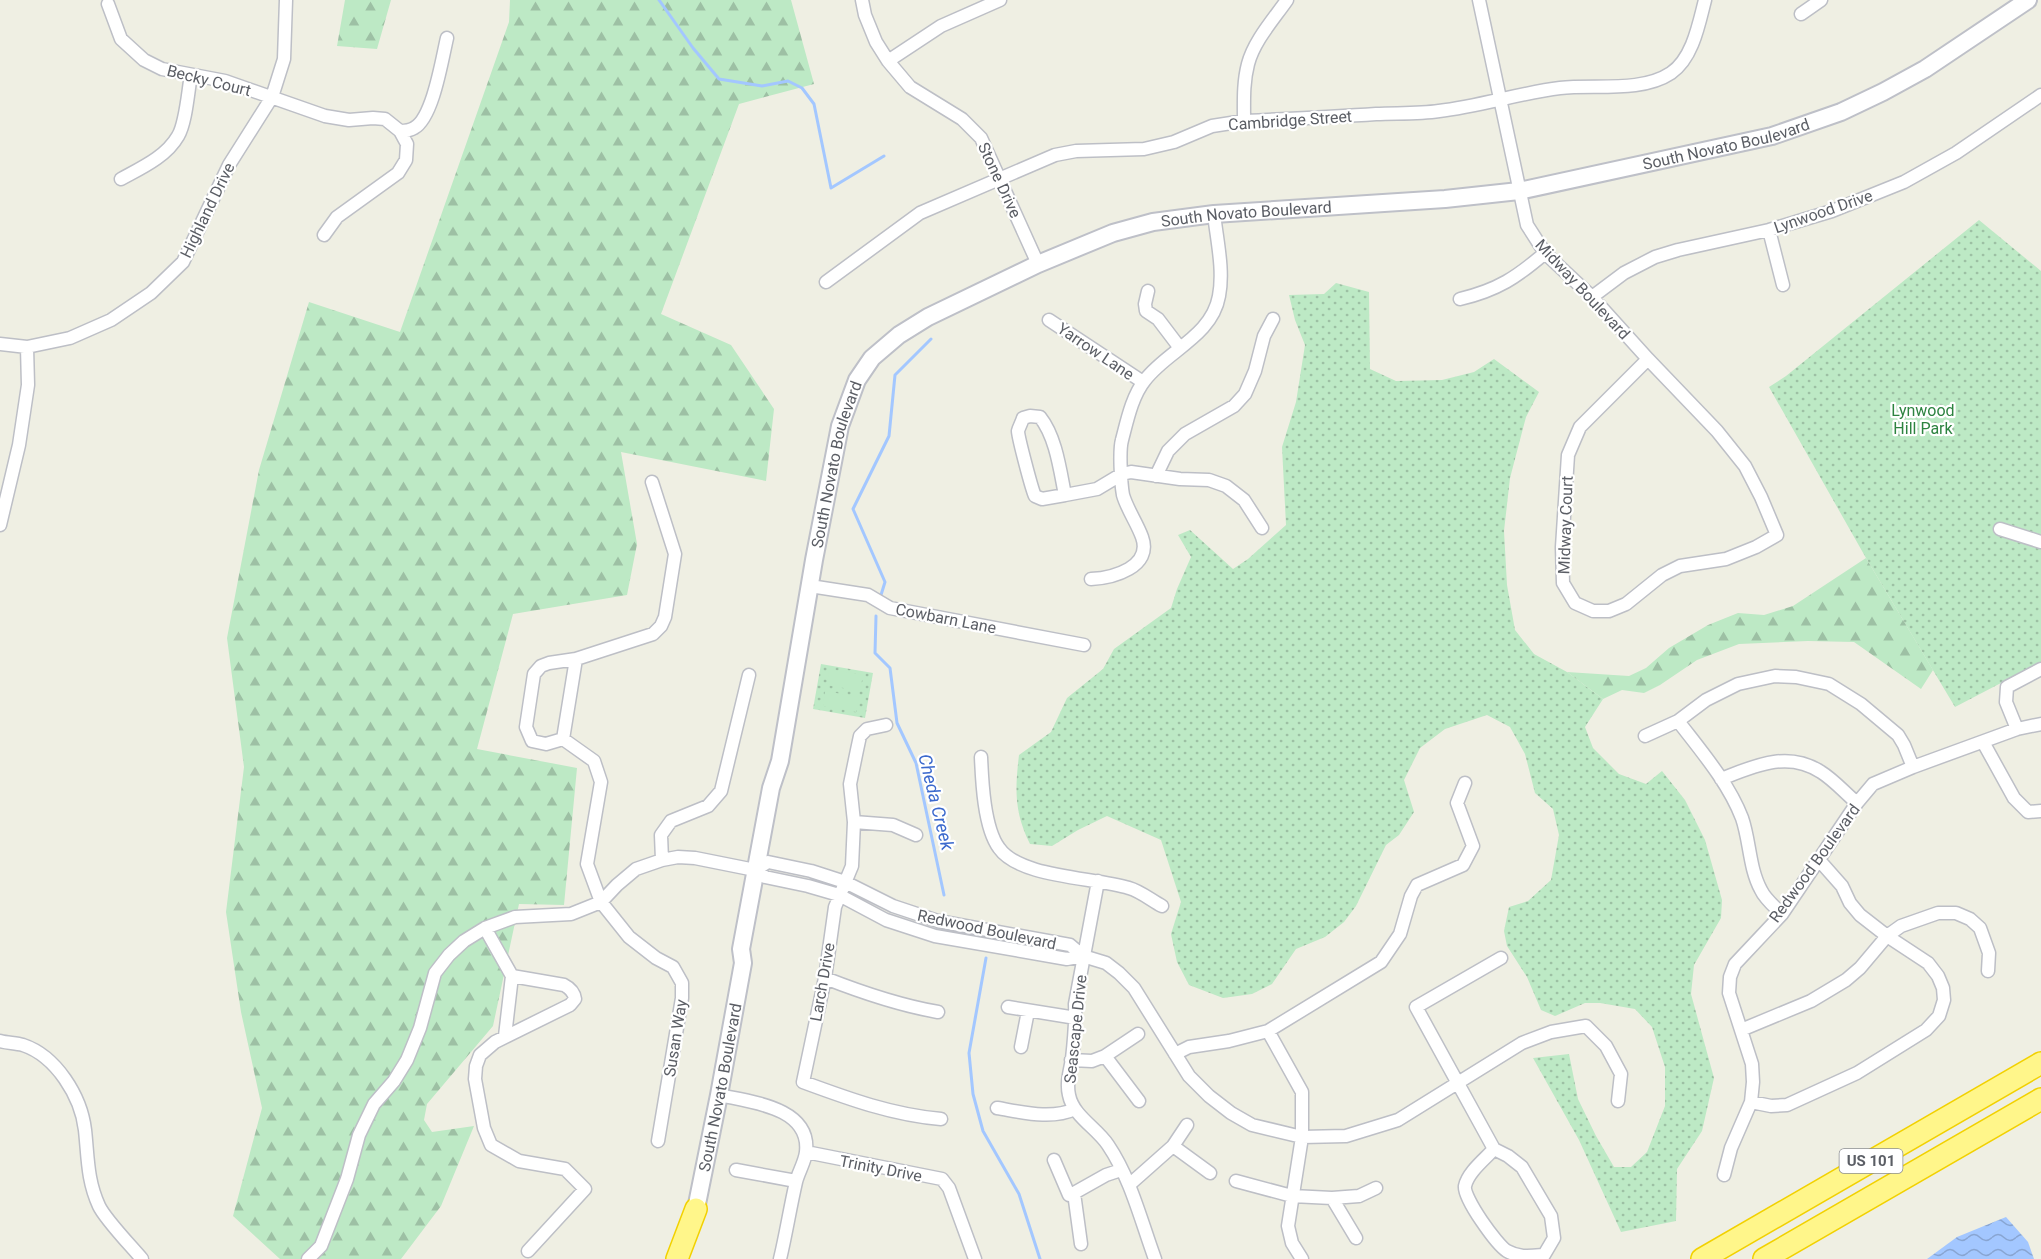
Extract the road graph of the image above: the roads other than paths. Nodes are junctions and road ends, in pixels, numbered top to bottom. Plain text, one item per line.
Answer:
1 (286, 0) edge
2 (862, 0) edge
3 (1000, 0) edge
4 (1287, 0) edge
5 (1479, 0) edge
6 (1705, 0) edge
7 (1821, 0) edge
8 (2028, 0) edge
9 (108, 4) dead end
10 (1801, 14) dead end
11 (447, 38) dead end
12 (888, 61) junction
13 (190, 75) junction
14 (2041, 95) edge
15 (272, 97) junction
16 (1500, 100) junction
17 (1244, 121) junction
18 (400, 131) junction
19 (1000, 177) junction
20 (121, 179) dead end
21 (1519, 191) junction
22 (1214, 214) junction
23 (1769, 230) junction
24 (324, 235) dead end
25 (1545, 253) junction
26 (1038, 264) junction
27 (826, 282) dead end
28 (1783, 285) dead end
29 (1148, 291) dead end
30 (1593, 297) junction
31 (1460, 299) dead end
32 (1273, 319) dead end
33 (1049, 320) dead end
34 (0, 344) edge
35 (27, 347) junction
36 (1180, 348) junction
37 (1648, 359) junction
38 (1143, 382) junction
39 (1122, 474) junction
40 (1156, 476) junction
41 (652, 482) dead end
42 (1065, 495) junction
43 (0, 525) edge
44 (1262, 528) dead end
45 (2000, 529) dead end
46 (1777, 535) joint
47 (2041, 543) edge
48 (1091, 579) dead end
49 (810, 586) junction
50 (1084, 645) dead end
51 (576, 659) junction
52 (2041, 669) edge
53 (749, 675) dead end
54 (1678, 721) junction
55 (2041, 724) edge
56 (886, 725) dead end
57 (2017, 729) junction
58 (1645, 736) dead end
59 (563, 739) junction
60 (1983, 742) junction
61 (981, 758) dead end
62 (1913, 767) junction
63 (1721, 779) junction
64 (1465, 783) dead end
65 (1857, 803) junction
66 (2041, 811) edge
67 (854, 822) junction
68 (916, 835) dead end
69 (662, 860) junction
70 (1819, 860) junction
71 (763, 870) junction
72 (1098, 881) junction
73 (845, 882) junction
74 (839, 895) junction
75 (601, 902) junction
76 (1162, 906) dead end
77 (1782, 914) junction
78 (484, 928) junction
79 (1887, 936) junction
80 (1083, 956) junction
81 (1501, 958) dead end
82 (1988, 971) dead end
83 (512, 976) junction
84 (825, 978) junction
85 (1008, 1007) dead end
86 (1028, 1011) junction
87 (938, 1012) dead end
88 (1076, 1018) junction
89 (1741, 1030) junction
90 (1268, 1031) junction
91 (1138, 1034) dead end
92 (505, 1036) junction
93 (0, 1041) edge
94 (1021, 1047) dead end
95 (1175, 1054) junction
96 (1105, 1056) junction
97 (1071, 1060) junction
98 (2041, 1063) edge
99 (1458, 1083) junction
100 (719, 1095) junction
101 (2041, 1099) edge
102 (1139, 1101) dead end
103 (1618, 1101) dead end
104 (1751, 1102) junction
105 (997, 1108) dead end
106 (1075, 1109) junction
107 (941, 1119) dead end
108 (1187, 1125) dead end
109 (1302, 1137) junction
110 (658, 1141) dead end
111 (1173, 1146) junction
112 (1494, 1149) junction
113 (806, 1152) junction
114 (1054, 1160) dead end
115 (736, 1170) dead end
116 (1121, 1170) junction
117 (1210, 1173) dead end
118 (1724, 1175) dead end
119 (796, 1181) junction
120 (1236, 1181) dead end
121 (1129, 1185) junction
122 (1376, 1188) dead end
123 (1886, 1189) junction
124 (1074, 1193) junction
125 (1292, 1196) junction
126 (1332, 1198) junction
127 (696, 1209) junction
128 (1356, 1238) dead end
129 (1081, 1245) dead end
130 (528, 1251) dead end
131 (142, 1259) edge
132 (308, 1259) edge
133 (677, 1259) edge
134 (688, 1259) edge
135 (780, 1259) edge
136 (975, 1259) edge
137 (1155, 1259) edge
138 (1302, 1259) edge
139 (1702, 1259) edge
140 (1764, 1259) edge
141 (1779, 1259) edge

1 - 15 street, Highland Drive
2 - 12 street, Stone Drive
3 - 12 street
4 - 17 street
5 - 16 street, Midway Boulevard
6 - 16 street, Cambridge Street
7 - 10 street
8 - 21 main road, South Novato Boulevard
9 - 13 street, Becky Court
11 - 18 street
12 - 19 street, Stone Drive
13 - 15 street, Becky Court
13 - 20 street
14 - 23 street, Lynwood Drive
15 - 18 street, Becky Court
15 - 35 street, Highland Drive
16 - 17 street, Cambridge Street
16 - 21 street, Midway Boulevard
17 - 19 street, Cambridge Street
18 - 24 street
19 - 26 street, Stone Drive
19 - 27 street, Cambridge Street
21 - 22 main road, South Novato Boulevard
21 - 25 street, Midway Boulevard
22 - 26 main road, South Novato Boulevard
22 - 36 street
23 - 28 street
23 - 30 street, Lynwood Drive
25 - 30 street, Midway Boulevard
25 - 31 street
26 - 49 main road, South Novato Boulevard
29 - 36 street
30 - 37 street, Midway Boulevard
32 - 40 street
33 - 38 street, Yarrow Lane
34 - 35 street, Highland Drive
35 - 43 street
36 - 38 street
37 - 46 street, Midway Boulevard
37 - 46 street, Midway Court
38 - 39 street
39 - 40 street
39 - 42 street
39 - 48 street
40 - 44 street
41 - 51 street
42 - 42 street
45 - 47 street
49 - 50 street, Cowbarn Lane
49 - 71 main road, South Novato Boulevard
51 - 59 street
51 - 59 street
52 - 57 street
53 - 69 street
54 - 58 street
54 - 62 street
54 - 63 street
55 - 57 street, Redwood Boulevard
56 - 67 street, Larch Drive
57 - 60 street, Redwood Boulevard
59 - 75 street, Susan Way
60 - 62 street, Redwood Boulevard
60 - 66 street
61 - 72 street
62 - 65 street, Redwood Boulevard
63 - 65 street
63 - 77 street
64 - 90 street
65 - 70 street, Redwood Boulevard
67 - 68 street
67 - 73 street, Larch Drive
69 - 71 street, Redwood Boulevard
69 - 75 street, Redwood Boulevard
70 - 77 street, Redwood Boulevard
70 - 79 street
71 - 73 street, Redwood Boulevard
71 - 74 street, Redwood Boulevard
71 - 100 main road, South Novato Boulevard
72 - 76 street
72 - 80 street, Seascape Drive
73 - 74 street, Larch Drive
73 - 80 street, Redwood Boulevard
74 - 80 street, Redwood Boulevard
74 - 84 street, Larch Drive
75 - 78 street, Redwood Boulevard
75 - 110 street, Susan Way
77 - 89 street, Redwood Boulevard
78 - 83 street
78 - 132 street, Redwood Boulevard
79 - 82 street
79 - 89 street
79 - 104 street
80 - 88 street, Seascape Drive
80 - 95 street, Redwood Boulevard
81 - 99 street
83 - 92 street
83 - 92 street
84 - 87 street
84 - 107 street, Larch Drive
85 - 86 street
86 - 88 street
86 - 94 street
88 - 97 street, Seascape Drive
89 - 104 street, Redwood Boulevard
90 - 95 street
90 - 109 street
91 - 96 street
92 - 130 street
93 - 131 street
95 - 109 street, Redwood Boulevard
96 - 97 street
96 - 102 street
97 - 106 street, Seascape Drive
98 - 139 highway, US 101
99 - 103 street, Redwood Boulevard
99 - 109 street, Redwood Boulevard
99 - 112 street
100 - 113 street
100 - 127 main road, South Novato Boulevard
101 - 123 highway, US 101
104 - 118 street, Redwood Boulevard
105 - 106 street
106 - 116 street
108 - 111 street
109 - 125 street
111 - 117 street
111 - 121 street
112 - 112 street
113 - 119 street
113 - 136 street, Trinity Drive
114 - 124 street
115 - 119 street
116 - 121 street
116 - 124 street
119 - 135 street
120 - 125 street
121 - 137 street
122 - 126 street
123 - 140 highway, US 101
123 - 141 highway
124 - 129 street
125 - 126 street
125 - 138 street
126 - 128 street
127 - 133 highway
127 - 134 highway

